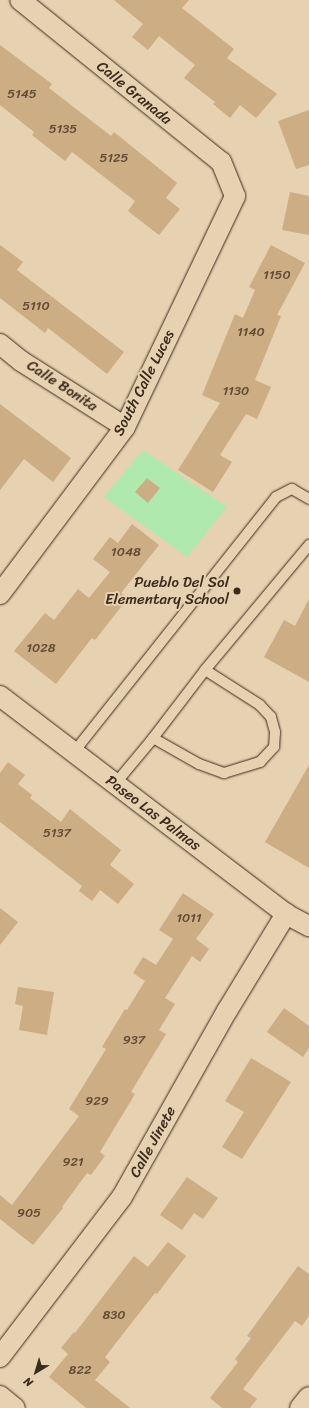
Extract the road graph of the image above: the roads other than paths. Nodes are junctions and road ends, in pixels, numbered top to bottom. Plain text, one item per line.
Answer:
1 (20, 0) edge
2 (235, 196) joint
3 (0, 344) edge
4 (125, 427) junction
5 (309, 499) edge
6 (309, 545) edge
7 (0, 594) edge
8 (205, 670) junction
9 (0, 696) edge
10 (153, 738) junction
11 (74, 752) junction
12 (116, 784) junction
13 (286, 914) junction
14 (309, 926) edge
15 (0, 1357) edge
16 (0, 1396) edge
17 (309, 1397) edge
18 (15, 1408) edge
19 (300, 1408) edge

1 - 2 street, Calle Granada
2 - 4 street, South Calle Luces
3 - 4 street, Calle Bonita
4 - 7 street, South Calle Luces
5 - 11 lane
6 - 8 lane
8 - 10 lane
8 - 10 lane
9 - 11 street, Paseo Las Palmas
10 - 12 lane
11 - 12 street, Paseo Las Palmas
12 - 13 street, Paseo Las Palmas
13 - 14 street, Paseo Las Palmas
13 - 15 street, Calle Jinete
16 - 18 street
17 - 19 street

